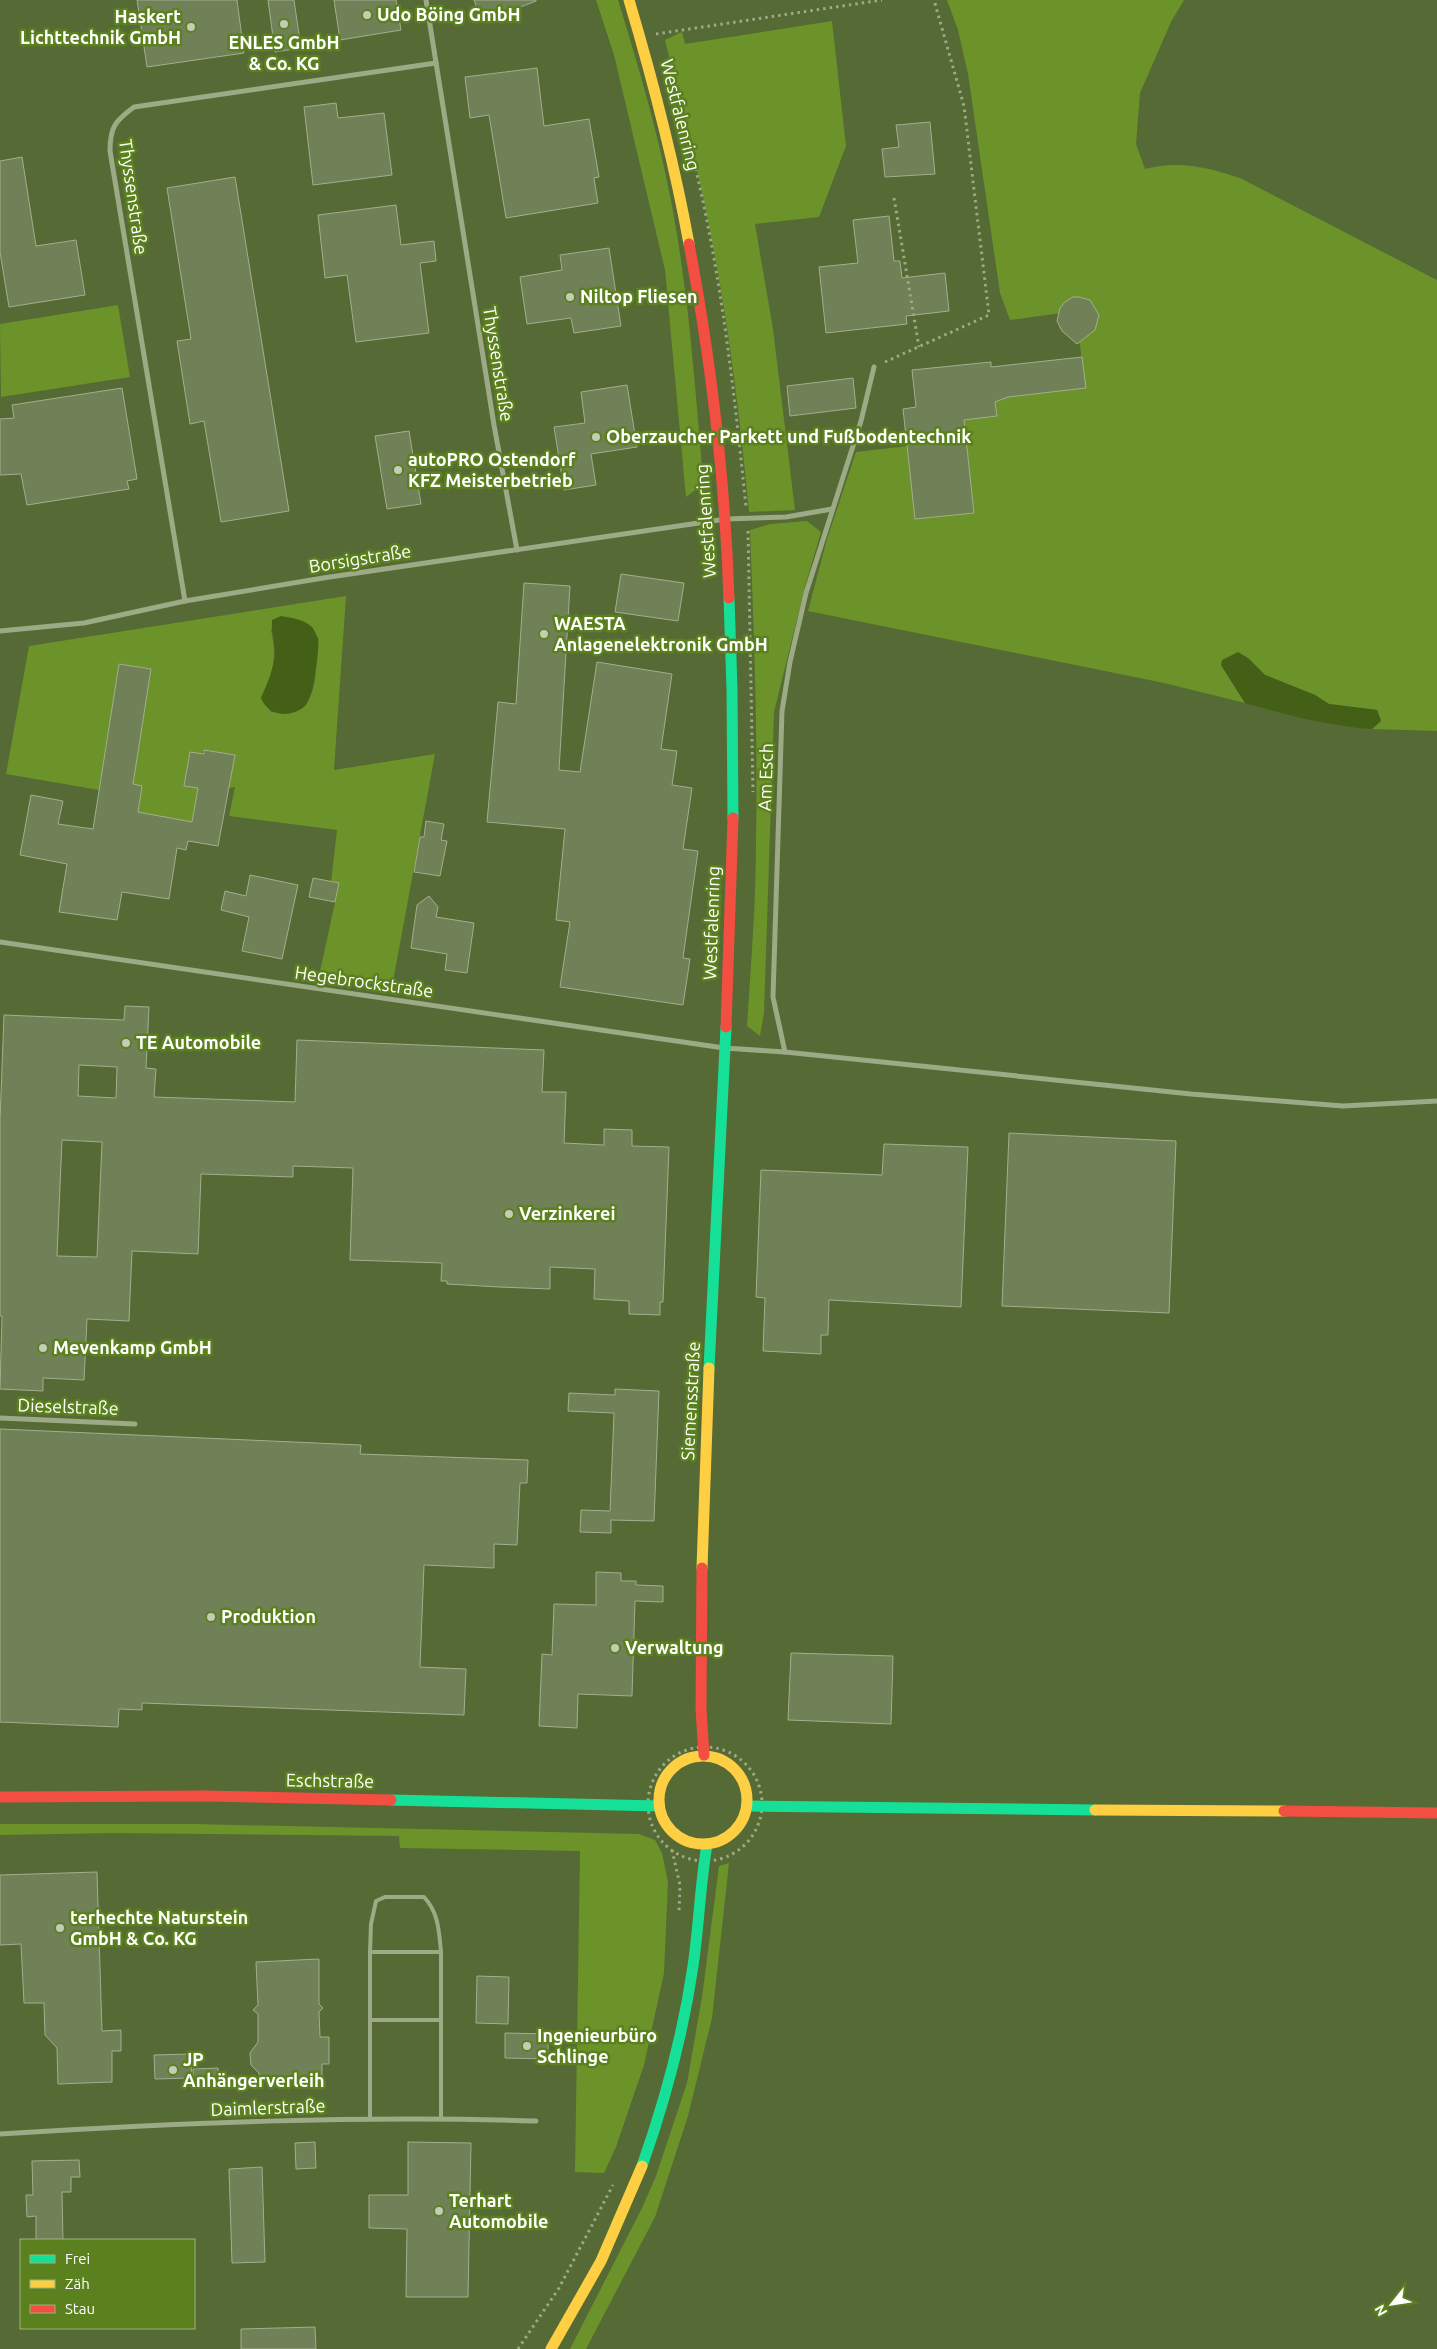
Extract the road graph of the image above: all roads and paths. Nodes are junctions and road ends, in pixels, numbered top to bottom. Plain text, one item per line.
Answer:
1 (426, 0) edge
2 (629, 0) edge
3 (882, 0) edge
4 (934, 0) edge
5 (641, 36) junction
6 (436, 63) junction
7 (894, 198) dead end
8 (919, 347) junction
9 (874, 367) joint
10 (832, 509) junction
11 (726, 519) junction
12 (517, 550) junction
13 (185, 601) junction
14 (0, 631) edge
15 (0, 942) edge
16 (724, 1048) junction
17 (785, 1052) junction
18 (1437, 1101) edge
19 (0, 1418) edge
20 (135, 1424) dead end
21 (703, 1750) junction
22 (0, 1797) edge
23 (653, 1806) junction
24 (748, 1806) junction
25 (761, 1807) junction
26 (1437, 1813) edge
27 (707, 1845) junction
28 (672, 1850) junction
29 (704, 1861) junction
30 (679, 1914) dead end
31 (370, 1952) junction
32 (441, 1952) junction
33 (370, 2020) junction
34 (441, 2020) junction
35 (441, 2118) junction
36 (370, 2119) junction
37 (536, 2121) dead end
38 (0, 2134) edge
39 (617, 2179) dead end
40 (518, 2349) edge
41 (551, 2349) edge

1 - 6 street, Thyssenstraße
2 - 5 street, Westfalenring
3 - 5 path
4 - 8 path
5 - 11 street, Westfalenring
6 - 12 street, Thyssenstraße
6 - 13 street, Thyssenstraße
7 - 8 path
8 - 9 path
9 - 10 street, Am Esch
10 - 11 street
10 - 17 street, Am Esch
11 - 12 street, Borsigstraße
11 - 16 street, Westfalenring
12 - 13 street, Borsigstraße
13 - 14 street, Borsigstraße
15 - 16 street, Hegebrockstraße
16 - 17 street, Hegebrockstraße
16 - 21 street, Siemensstraße
17 - 18 street, Hegebrockstraße
19 - 20 street, Dieselstraße
21 - 23 street
21 - 23 path
21 - 24 street
21 - 25 path
22 - 23 street, Eschstraße
23 - 27 street
23 - 28 path
24 - 25 street
24 - 27 street
25 - 26 street
25 - 29 path
27 - 29 street
28 - 29 path
28 - 30 path
29 - 41 street
31 - 32 lane
31 - 32 lane
31 - 33 lane
32 - 34 lane
33 - 34 lane
33 - 36 lane
34 - 35 lane
35 - 36 street, Daimlerstraße
35 - 37 street, Daimlerstraße
36 - 38 street, Daimlerstraße
39 - 40 path

